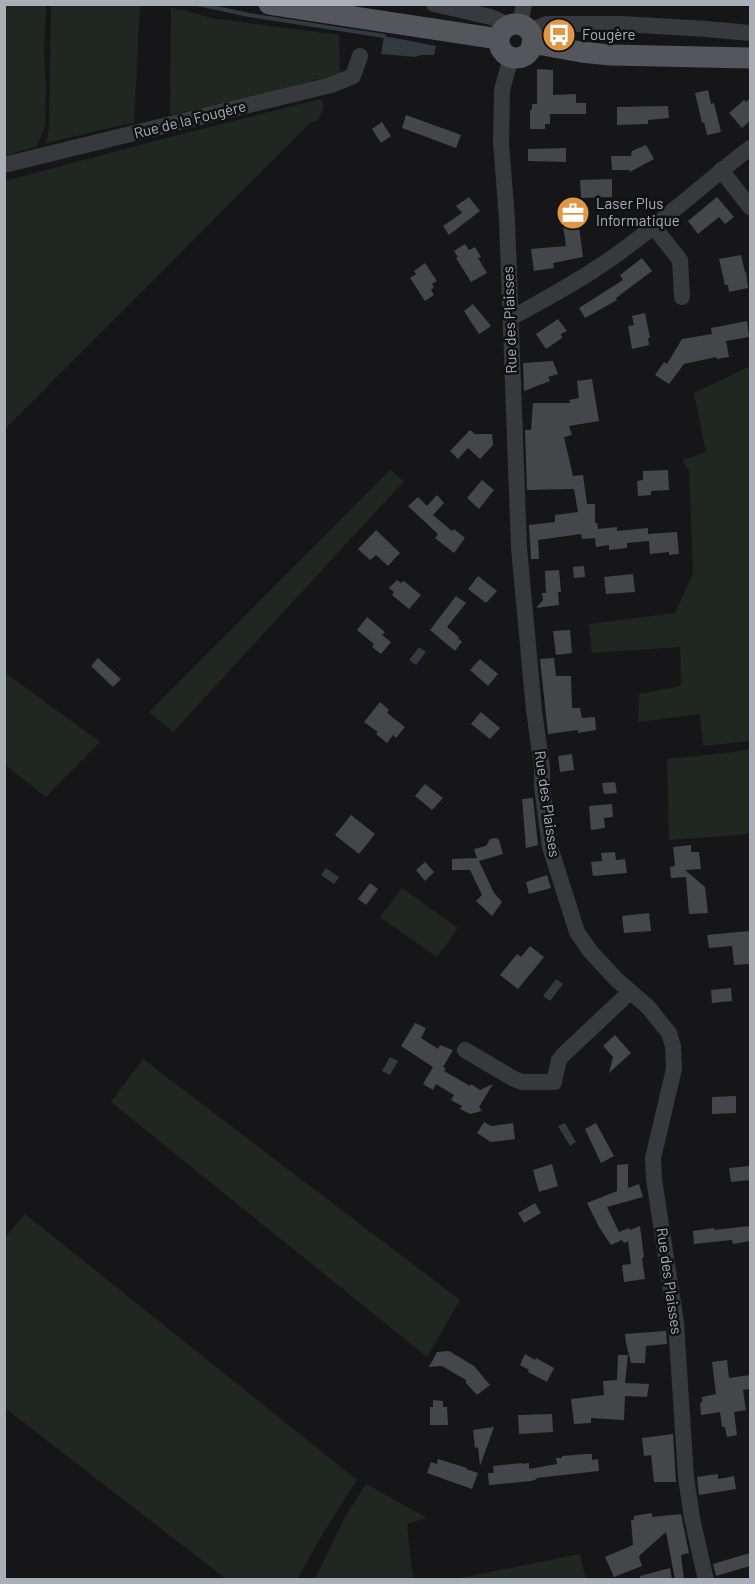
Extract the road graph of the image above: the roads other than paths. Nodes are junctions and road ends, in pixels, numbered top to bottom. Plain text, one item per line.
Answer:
1 (269, 4) edge
2 (434, 4) edge
3 (519, 28) edge
4 (750, 33) edge
5 (360, 56) dead end
6 (512, 57) joint
7 (750, 58) edge
8 (750, 148) edge
9 (4, 165) edge
10 (721, 170) junction
11 (750, 207) edge
12 (654, 226) junction
13 (682, 297) dead end
14 (511, 317) junction
15 (630, 992) junction
16 (465, 1050) dead end
17 (706, 1580) edge

1 - 3 main road
2 - 3 street
3 - 4 street
3 - 6 main road
3 - 7 main road
5 - 9 street, Rue de la Fougère
6 - 14 street, Rue des Plaisses
8 - 10 street
10 - 11 street
10 - 12 street
12 - 13 street
12 - 14 street
14 - 15 street, Rue des Plaisses
15 - 16 street
15 - 17 street, Rue des Plaisses

